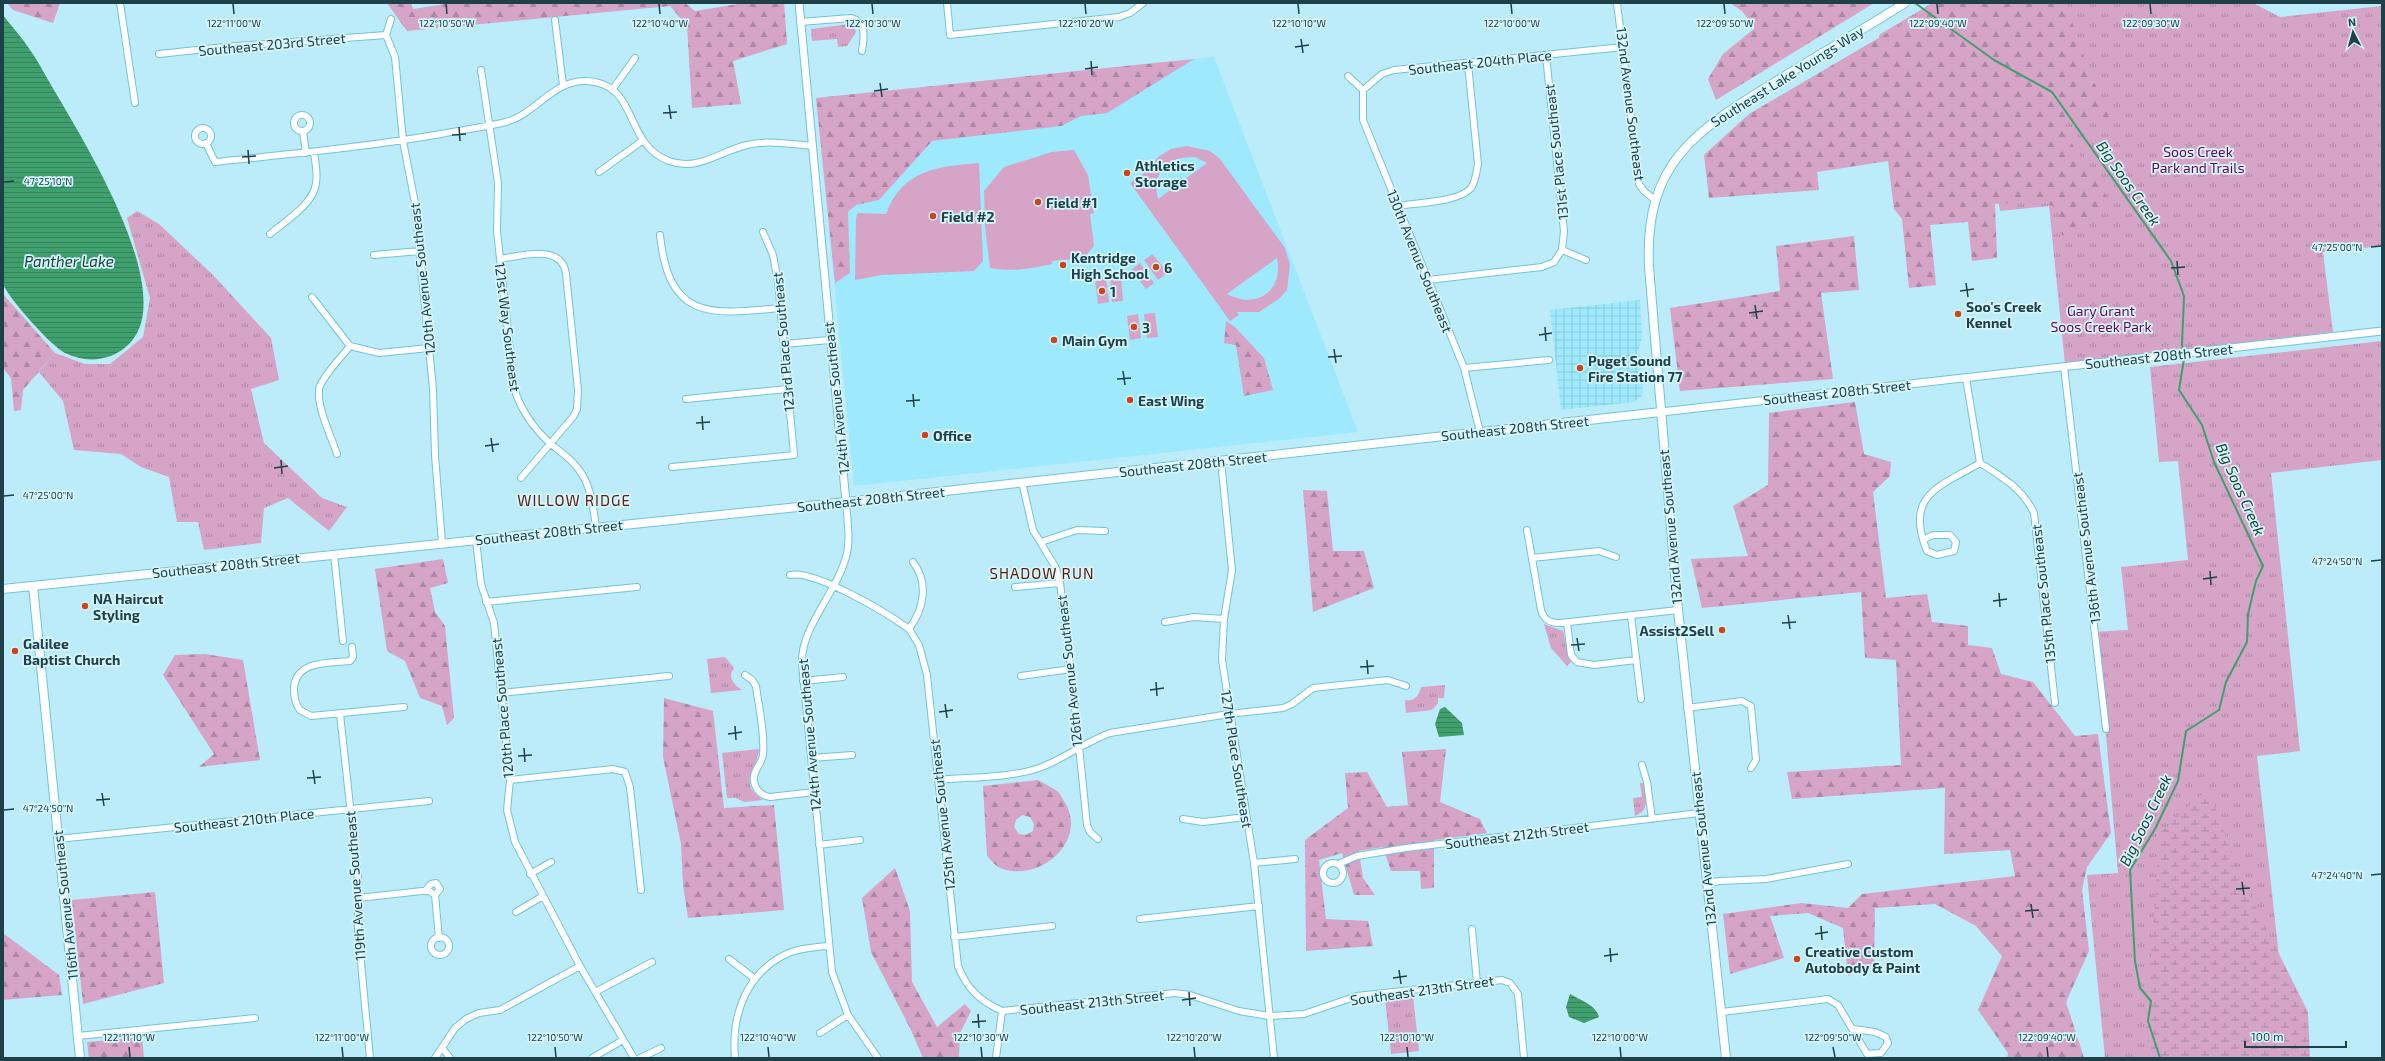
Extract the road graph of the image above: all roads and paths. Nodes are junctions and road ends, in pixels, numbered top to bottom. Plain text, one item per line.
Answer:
1 (120, 3) edge
2 (799, 3) edge
3 (947, 3) edge
4 (1143, 3) edge
5 (1617, 3) edge
6 (1905, 3) edge
7 (391, 19) dead end
8 (555, 20) dead end
9 (800, 22) junction
10 (386, 35) junction
11 (1623, 47) junction
12 (862, 51) dead end
13 (159, 54) dead end
14 (1546, 55) junction
15 (635, 58) dead end
16 (1468, 64) junction
17 (481, 70) dead end
18 (1348, 76) dead end
19 (563, 85) junction
20 (612, 90) junction
21 (1363, 90) junction
22 (135, 103) dead end
23 (490, 125) junction
24 (303, 131) dead end
25 (403, 141) junction
26 (642, 141) junction
27 (206, 143) dead end
28 (813, 146) junction
29 (314, 152) junction
30 (306, 153) junction
31 (599, 172) dead end
32 (1656, 201) junction
33 (1398, 206) junction
34 (762, 232) dead end
35 (270, 234) dead end
36 (660, 235) dead end
37 (1562, 250) junction
38 (420, 251) junction
39 (374, 255) dead end
40 (500, 259) junction
41 (1586, 260) dead end
42 (1428, 280) junction
43 (312, 297) dead end
44 (780, 308) junction
45 (2382, 331) edge
46 (830, 340) junction
47 (784, 344) junction
48 (350, 346) junction
49 (429, 348) junction
50 (1549, 360) dead end
51 (2064, 367) junction
52 (1464, 368) junction
53 (1966, 378) junction
54 (787, 389) junction
55 (686, 399) dead end
56 (1661, 412) junction
57 (1480, 432) junction
58 (550, 443) junction
59 (337, 454) dead end
60 (1221, 461) junction
61 (1980, 463) junction
62 (672, 467) dead end
63 (521, 478) dead end
64 (1022, 482) junction
65 (846, 502) junction
66 (596, 527) junction
67 (1527, 530) dead end
68 (1106, 531) dead end
69 (476, 540) junction
70 (1923, 540) junction
71 (1041, 542) junction
72 (442, 544) junction
73 (334, 554) junction
74 (1616, 557) dead end
75 (1532, 558) junction
76 (913, 562) dead end
77 (790, 575) dead end
78 (1060, 583) junction
79 (33, 586) junction
80 (834, 586) junction
81 (1015, 587) dead end
82 (637, 588) dead end
83 (3, 589) edge
84 (486, 602) junction
85 (1678, 610) junction
86 (1631, 616) junction
87 (1224, 619) junction
88 (1165, 622) dead end
89 (1567, 623) junction
90 (909, 629) junction
91 (343, 641) dead end
92 (352, 647) dead end
93 (1636, 660) junction
94 (1071, 669) junction
95 (745, 675) dead end
96 (669, 676) dead end
97 (1021, 676) dead end
98 (843, 677) dead end
99 (804, 680) junction
100 (1406, 686) dead end
101 (501, 693) junction
102 (1641, 700) dead end
103 (2055, 703) dead end
104 (404, 706) dead end
105 (1687, 708) junction
106 (340, 714) junction
107 (1229, 714) junction
108 (2106, 729) dead end
109 (1078, 747) junction
110 (852, 754) dead end
111 (811, 758) junction
112 (1642, 765) dead end
113 (1751, 768) dead end
114 (510, 780) junction
115 (938, 780) junction
116 (814, 792) junction
117 (429, 801) dead end
118 (350, 810) junction
119 (1699, 813) junction
120 (1246, 817) junction
121 (1183, 819) dead end
122 (1652, 819) junction
123 (58, 839) junction
124 (1098, 839) dead end
125 (860, 840) dead end
126 (819, 845) junction
127 (1295, 859) dead end
128 (551, 862) dead end
129 (1254, 863) junction
130 (1338, 864) dead end
131 (1848, 864) dead end
132 (530, 874) junction
133 (1706, 883) junction
134 (641, 890) dead end
135 (425, 891) junction
136 (435, 895) junction
137 (543, 896) junction
138 (358, 898) junction
139 (1259, 906) junction
140 (516, 912) dead end
141 (1140, 918) dead end
142 (1052, 926) dead end
143 (1472, 929) dead end
144 (954, 937) junction
145 (439, 938) dead end
146 (828, 946) junction
147 (729, 959) dead end
148 (652, 962) dead end
149 (580, 966) junction
150 (754, 979) junction
151 (1477, 983) junction
152 (597, 991) junction
153 (1002, 1011) junction
154 (1722, 1012) junction
155 (848, 1015) junction
156 (1269, 1016) junction
157 (255, 1018) dead end
158 (1854, 1029) junction
159 (820, 1033) dead end
160 (78, 1036) junction
161 (623, 1040) junction
162 (661, 1048) dead end
163 (443, 1050) junction
164 (80, 1058) edge
165 (370, 1058) edge
166 (435, 1058) edge
167 (450, 1058) edge
168 (592, 1058) edge
169 (634, 1058) edge
170 (640, 1058) edge
171 (735, 1058) edge
172 (878, 1058) edge
173 (996, 1058) edge
174 (1274, 1058) edge
175 (1524, 1058) edge
176 (1726, 1058) edge

1 - 22 street
2 - 9 street, 124th Avenue Southeast
3 - 4 street
5 - 11 street, 132nd Avenue Southeast
6 - 32 main road, Southeast Lake Youngs Way
7 - 10 street
8 - 19 street
9 - 12 street
9 - 28 street, 124th Avenue Southeast
10 - 13 street, Southeast 203rd Street
10 - 25 street, 120th Avenue Southeast
11 - 14 street, Southeast 204th Place
11 - 32 street, 132nd Avenue Southeast
14 - 16 street, Southeast 204th Place
14 - 37 street, 131st Place Southeast
15 - 20 street
16 - 21 street, Southeast 204th Place
16 - 33 street
17 - 23 street, 121st Way Southeast
18 - 21 street
19 - 20 street
19 - 23 street
20 - 26 street
21 - 33 street, 130th Avenue Southeast
23 - 25 street
23 - 40 street, 121st Way Southeast
24 - 30 street
25 - 29 street
25 - 38 street, 120th Avenue Southeast
26 - 28 street
26 - 31 street
27 - 30 street
28 - 46 street, 124th Avenue Southeast
29 - 30 street
29 - 35 street
32 - 56 main road, 132nd Avenue Southeast
33 - 42 street, 130th Avenue Southeast
34 - 44 street, 123rd Place Southeast
36 - 44 street
37 - 41 street
37 - 42 street
38 - 39 street
38 - 49 street, 120th Avenue Southeast
40 - 58 street, 121st Way Southeast
40 - 58 street
42 - 52 street, 130th Avenue Southeast
43 - 48 street
44 - 47 street, 123rd Place Southeast
45 - 51 street, Southeast 208th Street
46 - 47 street
46 - 65 street, 124th Avenue Southeast
47 - 54 street, 123rd Place Southeast
48 - 49 street
48 - 59 street
49 - 72 street, 120th Avenue Southeast
50 - 52 street
51 - 53 street, Southeast 208th Street
51 - 108 street, 136th Avenue Southeast
52 - 57 street, 130th Avenue Southeast
53 - 56 street, Southeast 208th Street
53 - 61 street
54 - 55 street
54 - 62 street, 123rd Place Southeast
56 - 57 main road, Southeast 208th Street
56 - 85 main road, 132nd Avenue Southeast
57 - 60 main road, Southeast 208th Street
58 - 63 street
58 - 66 street, 121st Way Southeast
60 - 64 main road, Southeast 208th Street
60 - 87 street, 127th Place Southeast
61 - 70 street
61 - 103 street, 135th Place Southeast
64 - 65 main road, Southeast 208th Street
64 - 71 street, 126th Avenue Southeast
65 - 66 main road, Southeast 208th Street
65 - 80 street, 124th Avenue Southeast
66 - 69 main road, Southeast 208th Street
67 - 75 street
68 - 71 street
69 - 72 main road, Southeast 208th Street
69 - 84 street, 120th Place Southeast
70 - 70 street
71 - 78 street, 126th Avenue Southeast
72 - 73 main road, Southeast 208th Street
73 - 79 main road, Southeast 208th Street
73 - 91 street
74 - 75 street
75 - 89 street
76 - 90 street
77 - 80 street
78 - 81 street
78 - 94 street, 126th Avenue Southeast
79 - 83 main road, Southeast 208th Street
79 - 123 main road, 116th Avenue Southeast
80 - 90 street
80 - 99 street, 124th Avenue Southeast
82 - 84 street
84 - 101 street, 120th Place Southeast
85 - 86 street
85 - 105 main road, 132nd Avenue Southeast
86 - 89 street
86 - 93 street
87 - 88 street
87 - 107 street, 127th Place Southeast
89 - 93 street
90 - 115 street, 125th Avenue Southeast
92 - 106 street
93 - 102 street
94 - 97 street
94 - 109 street, 126th Avenue Southeast
95 - 116 street
96 - 101 street
98 - 99 street
99 - 111 street, 124th Avenue Southeast
100 - 107 street
101 - 114 street, 120th Place Southeast
104 - 106 street
105 - 113 street
105 - 119 main road, 132nd Avenue Southeast
106 - 118 street, 119th Avenue Southeast
107 - 109 street
107 - 120 street, 127th Place Southeast
109 - 115 street
109 - 124 street, 126th Avenue Southeast
110 - 111 street
111 - 116 street, 124th Avenue Southeast
112 - 122 street
114 - 132 street, 120th Place Southeast
114 - 134 street
115 - 144 street, 125th Avenue Southeast
116 - 126 street, 124th Avenue Southeast
117 - 118 street, Southeast 210th Place
118 - 123 street, Southeast 210th Place
118 - 138 street, 119th Avenue Southeast
119 - 122 street, Southeast 212th Street
119 - 133 main road, 132nd Avenue Southeast
120 - 121 street
120 - 129 street, 127th Place Southeast
122 - 130 street, Southeast 212th Street
123 - 160 main road, 116th Avenue Southeast
125 - 126 street
126 - 146 street, 124th Avenue Southeast
127 - 129 street
128 - 132 street
129 - 139 street, 127th Place Southeast
131 - 133 street
132 - 137 street, 120th Place Southeast
133 - 154 main road, 132nd Avenue Southeast
135 - 136 street
135 - 136 street
135 - 138 street
136 - 145 street
137 - 140 street
137 - 149 street, 120th Place Southeast
138 - 165 street, 119th Avenue Southeast
139 - 141 street
139 - 156 street, 127th Place Southeast
142 - 144 street
143 - 151 street
144 - 153 street, 125th Avenue Southeast
146 - 150 street
146 - 155 street, 124th Avenue Southeast
147 - 150 street
148 - 152 street
149 - 152 street, 120th Place Southeast
149 - 163 street
150 - 171 street
151 - 156 street, Southeast 213th Street
151 - 175 street, Southeast 213th Street
152 - 161 street, 120th Place Southeast
153 - 156 street, Southeast 213th Street
153 - 173 street
154 - 158 street
154 - 176 main road, 132nd Avenue Southeast
155 - 159 street
155 - 172 street, 124th Avenue Southeast
156 - 174 street, 127th Place Southeast
157 - 160 street
158 - 158 street
160 - 164 main road, 116th Avenue Southeast
161 - 168 street
161 - 169 street, 120th Place Southeast
162 - 170 street
163 - 166 street
163 - 167 street

